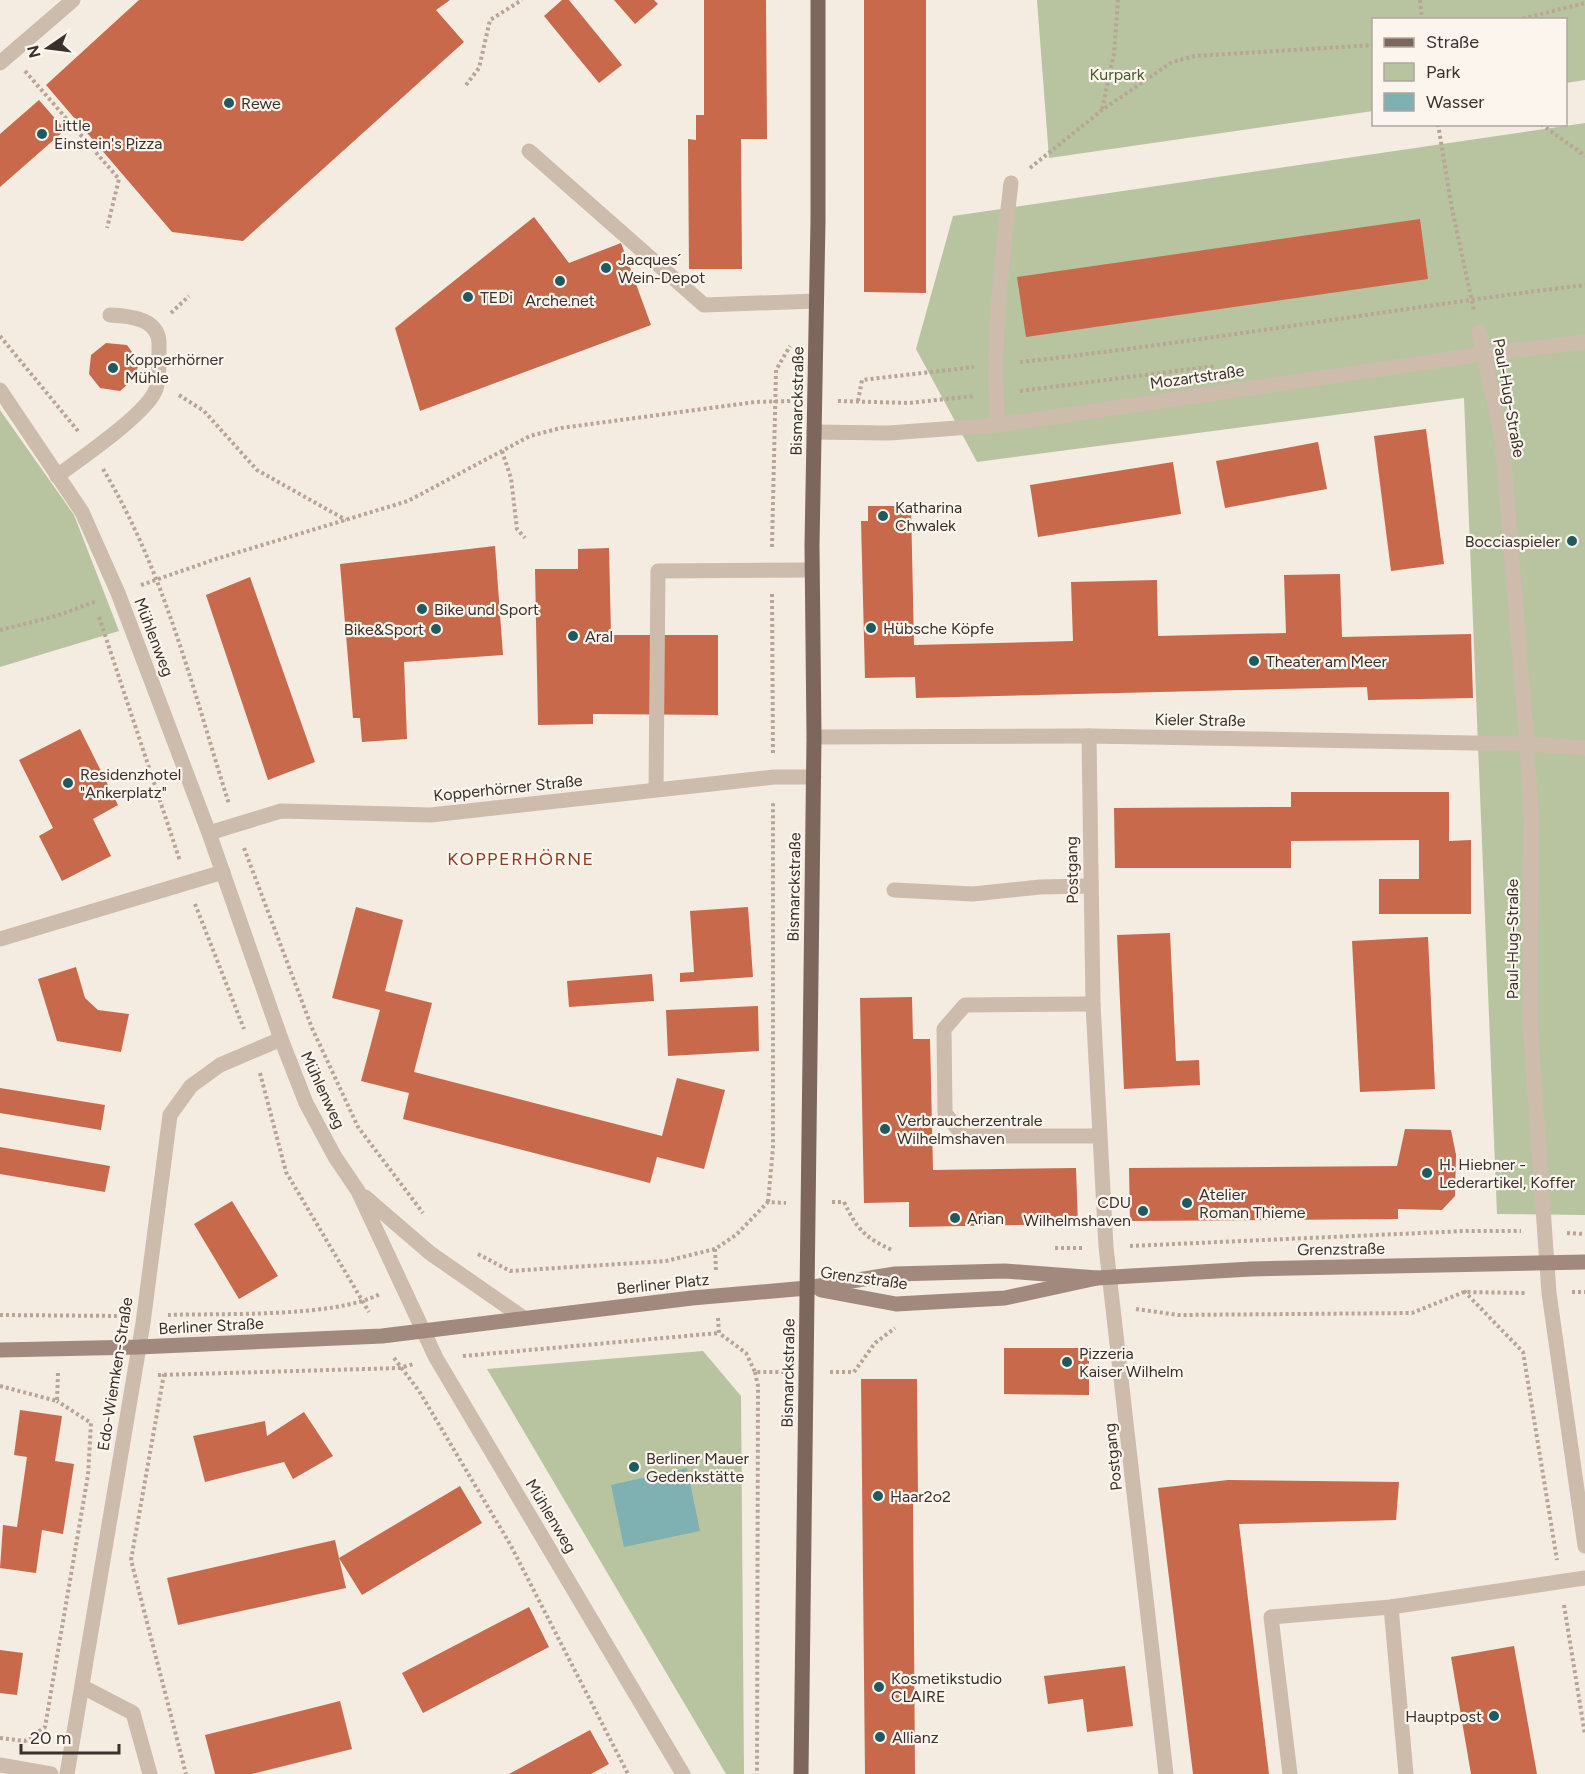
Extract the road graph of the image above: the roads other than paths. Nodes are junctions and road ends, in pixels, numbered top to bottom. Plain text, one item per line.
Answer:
1 (73, 0) edge
2 (818, 0) edge
3 (5, 59) edge
4 (529, 152) dead end
5 (1011, 183) road end
6 (816, 301) junction
7 (110, 315) dead end
8 (1479, 332) road end
9 (1585, 342) edge
10 (1484, 354) junction
11 (0, 390) edge
12 (998, 425) junction
13 (814, 432) junction
14 (57, 476) junction
15 (812, 570) junction
16 (1089, 736) junction
17 (814, 737) junction
18 (1527, 744) junction
19 (1585, 748) edge
20 (814, 777) junction
21 (656, 789) junction
22 (209, 833) junction
23 (223, 872) junction
24 (1090, 886) junction
25 (894, 890) dead end
26 (0, 939) edge
27 (1092, 1004) junction
28 (281, 1039) junction
29 (1099, 1136) junction
30 (358, 1191) junction
31 (1585, 1262) edge
32 (1547, 1263) junction
33 (1103, 1278) junction
34 (807, 1288) junction
35 (522, 1317) junction
36 (423, 1331) junction
37 (139, 1347) junction
38 (0, 1350) edge
39 (1585, 1546) edge
40 (1585, 1578) edge
41 (1391, 1607) junction
42 (82, 1687) junction
43 (0, 1766) edge
44 (51, 1774) edge
45 (67, 1774) edge
46 (150, 1774) edge
47 (683, 1774) edge
48 (801, 1774) edge
49 (1167, 1774) edge
50 (1290, 1774) edge
51 (1407, 1774) edge

1 - 3 street
2 - 6 main road, Bismarckstraße
4 - 6 street
5 - 12 street
6 - 13 main road, Bismarckstraße
7 - 14 street
8 - 10 street, Paul-Hug-Straße
9 - 10 street, Mozartstraße
10 - 12 street, Mozartstraße
10 - 18 street, Paul-Hug-Straße
11 - 14 street, Mühlenweg
12 - 13 street, Mozartstraße
13 - 15 main road, Bismarckstraße
14 - 22 street, Mühlenweg
15 - 17 main road, Bismarckstraße
15 - 21 street
16 - 17 street, Kieler Straße
16 - 18 street, Kieler Straße
16 - 24 street, Postgang
17 - 20 main road, Bismarckstraße
18 - 19 street, Kieler Straße
18 - 32 street, Paul-Hug-Straße
20 - 21 street, Kopperhörner Straße
20 - 34 main road, Bismarckstraße
21 - 22 street, Kopperhörner Straße
22 - 23 street, Mühlenweg
23 - 26 street
23 - 28 street, Mühlenweg
24 - 25 street
24 - 27 street, Postgang
27 - 29 street, Postgang
27 - 29 street
28 - 30 street, Mühlenweg
28 - 37 street, Edo-Wiemken-Straße
29 - 33 street, Postgang
30 - 35 street
30 - 36 street, Mühlenweg
31 - 32 main road, Grenzstraße
32 - 33 main road, Grenzstraße
32 - 39 street, Paul-Hug-Straße
33 - 34 main road, Grenzstraße
33 - 34 main road, Grenzstraße
33 - 49 street, Postgang
34 - 35 main road, Berliner Platz
34 - 48 main road, Bismarckstraße
35 - 36 main road, Berliner Platz
36 - 37 main road, Berliner Straße
36 - 47 street, Mühlenweg
37 - 38 main road, Berliner Straße
37 - 42 street, Edo-Wiemken-Straße
40 - 41 street
41 - 50 street
41 - 51 street
42 - 45 street, Edo-Wiemken-Straße
42 - 46 street
43 - 44 street

